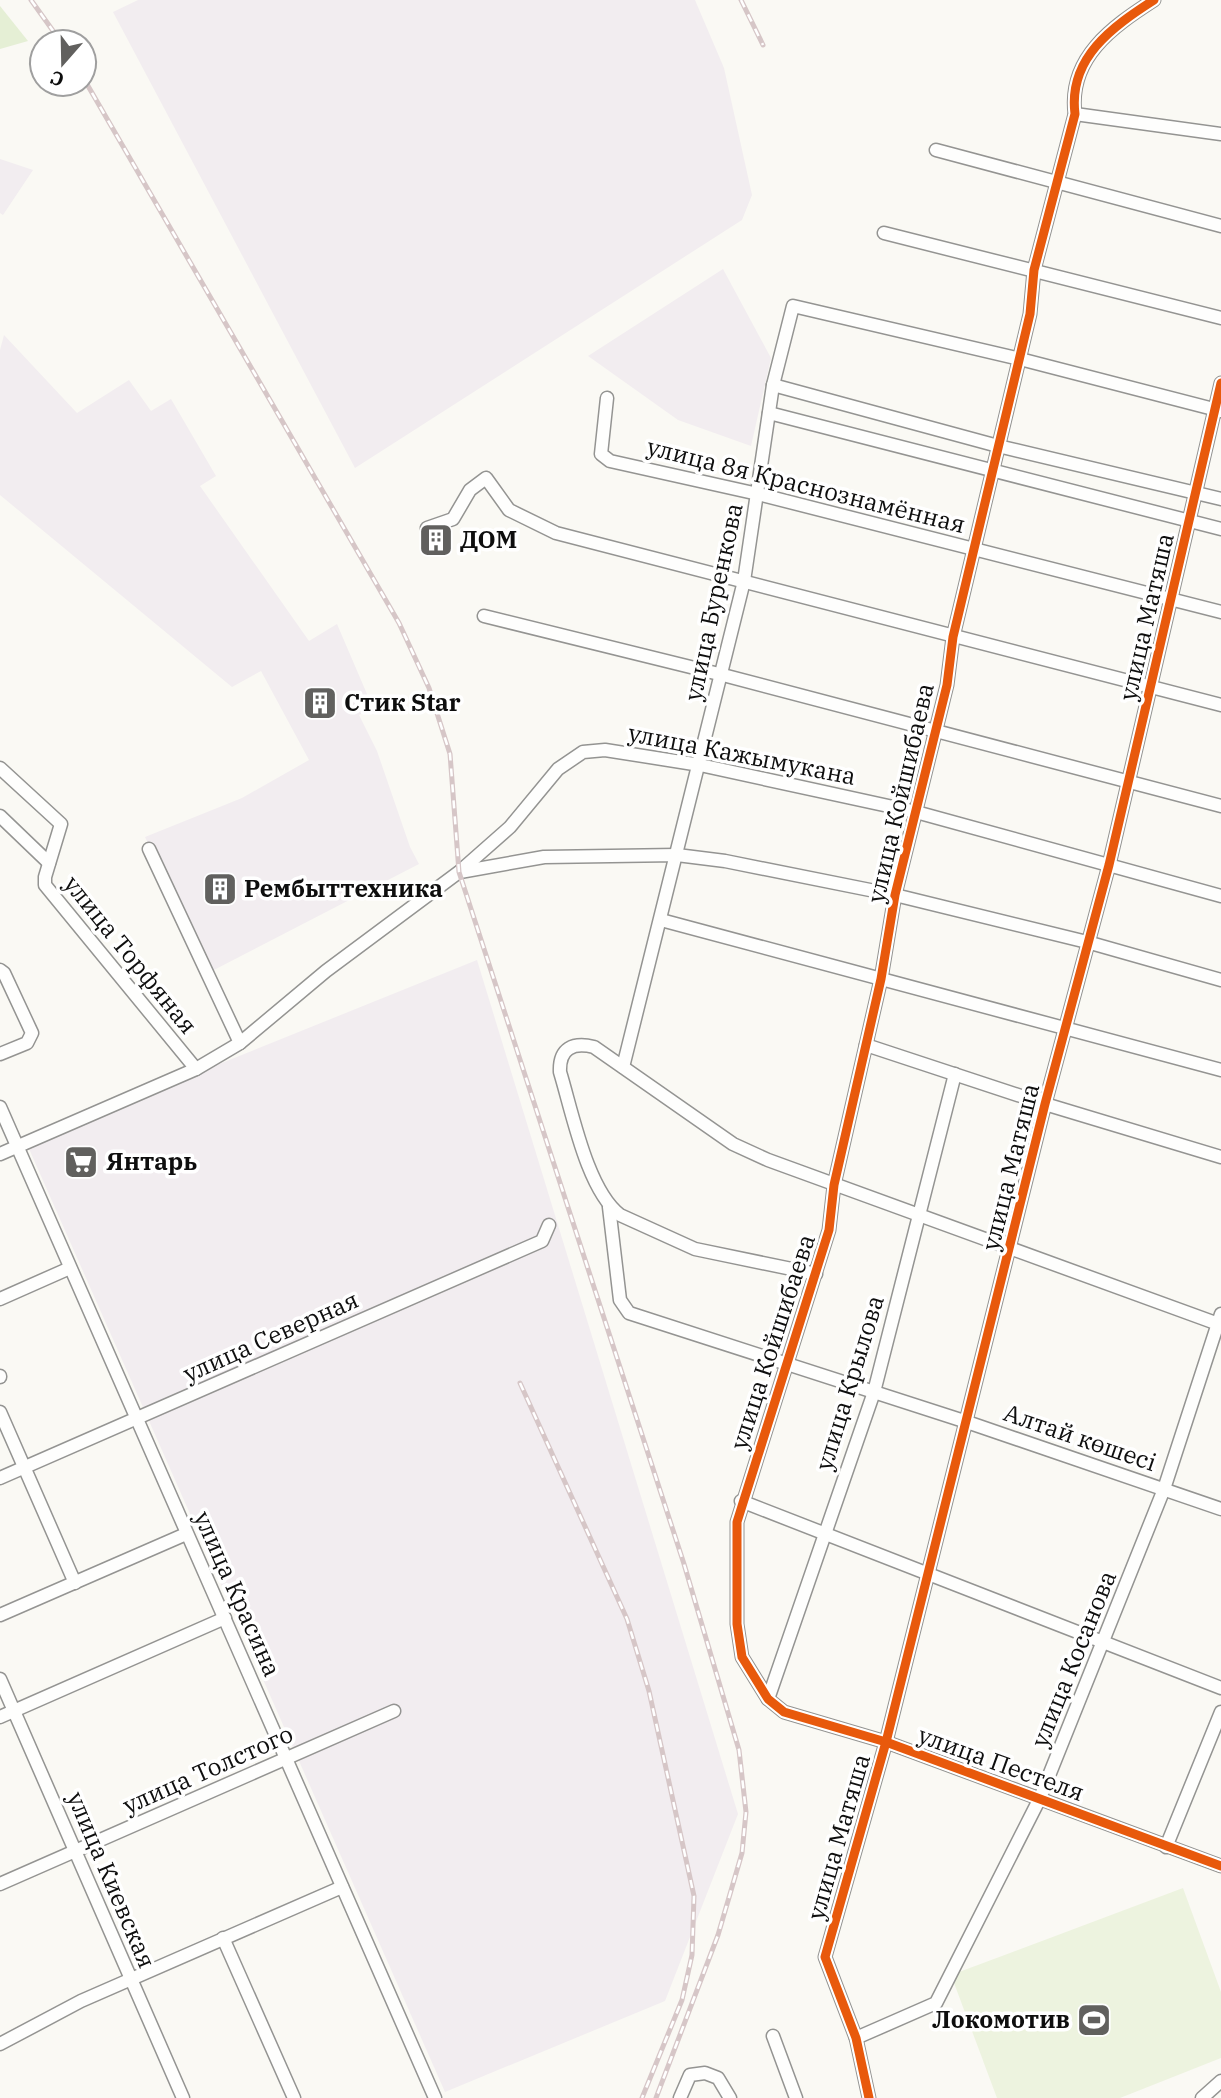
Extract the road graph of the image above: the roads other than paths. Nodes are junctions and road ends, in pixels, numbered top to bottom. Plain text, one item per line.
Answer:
1 (1153, 0) edge
2 (1075, 114) junction
3 (1221, 134) edge
4 (936, 150) dead end
5 (1054, 183) junction
6 (1221, 226) edge
7 (884, 233) dead end
8 (1034, 270) junction
9 (1221, 318) edge
10 (1020, 359) junction
11 (1221, 383) edge
12 (773, 385) junction
13 (607, 398) dead end
14 (1218, 411) edge
15 (769, 413) junction
16 (998, 446) junction
17 (994, 472) junction
18 (1195, 493) junction
19 (758, 494) junction
20 (1221, 499) edge
21 (1189, 520) junction
22 (427, 528) dead end
23 (1221, 528) edge
24 (973, 550) junction
25 (744, 580) junction
26 (1171, 600) junction
27 (1221, 612) edge
28 (484, 616) dead end
29 (953, 637) junction
30 (723, 675) junction
31 (1150, 686) junction
32 (1221, 705) edge
33 (936, 731) junction
34 (700, 765) junction
35 (0, 768) edge
36 (1129, 780) junction
37 (1221, 806) edge
38 (916, 812) junction
39 (0, 816) edge
40 (149, 849) dead end
41 (677, 855) junction
42 (49, 863) junction
43 (1109, 865) junction
44 (459, 872) junction
45 (895, 895) junction
46 (1221, 896) edge
47 (661, 920) junction
48 (1087, 942) junction
49 (0, 970) edge
50 (881, 979) junction
51 (1221, 980) edge
52 (1066, 1028) junction
53 (240, 1043) junction
54 (866, 1045) junction
55 (0, 1054) edge
56 (623, 1067) junction
57 (196, 1069) junction
58 (1221, 1070) edge
59 (955, 1074) junction
60 (1045, 1104) junction
61 (0, 1107) edge
62 (17, 1146) junction
63 (0, 1154) edge
64 (1221, 1157) edge
65 (834, 1185) junction
66 (609, 1207) junction
67 (918, 1215) junction
68 (550, 1225) dead end
69 (1012, 1247) junction
70 (70, 1268) junction
71 (816, 1274) junction
72 (0, 1299) edge
73 (1220, 1321) edge
74 (788, 1365) junction
75 (874, 1392) junction
76 (0, 1412) edge
77 (137, 1419) junction
78 (967, 1422) junction
79 (24, 1468) junction
80 (0, 1478) edge
81 (1164, 1489) junction
82 (741, 1501) junction
83 (1221, 1509) edge
84 (825, 1532) junction
85 (187, 1534) junction
86 (928, 1574) junction
87 (75, 1583) junction
88 (0, 1615) edge
89 (225, 1618) junction
90 (1105, 1642) junction
91 (0, 1679) edge
92 (1221, 1688) edge
93 (768, 1699) junction
94 (14, 1711) junction
95 (394, 1711) dead end
96 (1221, 1712) edge
97 (0, 1717) edge
98 (886, 1741) junction
99 (287, 1759) junction
100 (1041, 1798) junction
101 (1166, 1847) junction
102 (75, 1851) junction
103 (1221, 1866) edge
104 (0, 1884) edge
105 (342, 1887) junction
106 (223, 1938) junction
107 (130, 1979) junction
108 (773, 2036) dead end
109 (856, 2038) junction
110 (0, 2045) edge
111 (1221, 2081) edge
112 (183, 2098) edge
113 (294, 2098) edge
114 (435, 2098) edge
115 (680, 2098) edge
116 (730, 2098) edge
117 (796, 2098) edge
118 (869, 2098) edge
119 (1202, 2098) edge

1 - 2 street, улица Койшибаева
2 - 3 street
2 - 5 street, улица Койшибаева
4 - 5 street
5 - 6 street
5 - 8 street, улица Койшибаева
7 - 8 street
8 - 9 street
8 - 10 street, улица Койшибаева
10 - 12 street, улица Буренкова
10 - 14 street
10 - 16 street, улица Койшибаева
11 - 14 street, улица Матяша
12 - 15 street, улица Буренкова
12 - 16 street
13 - 19 street, улица 8я Краснознамённая
14 - 18 street, улица Матяша
15 - 17 street
15 - 19 street, улица Буренкова
16 - 17 street, улица Койшибаева
16 - 18 street
17 - 21 street
17 - 24 street, улица Койшибаева
18 - 20 street
18 - 21 street, улица Матяша
19 - 24 street, улица 8я Краснознамённая
19 - 25 street, улица Буренкова
21 - 23 street
21 - 26 street, улица Матяша
22 - 25 street
24 - 26 street, улица 8я Краснознамённая
24 - 29 street, улица Койшибаева
25 - 29 street
25 - 30 street, улица Буренкова
26 - 27 street, улица 8я Краснознамённая
26 - 31 street, улица Матяша
28 - 30 street
29 - 31 street
29 - 33 street, улица Койшибаева
30 - 33 street
30 - 34 street, улица Буренкова
31 - 32 street
31 - 36 street, улица Матяша
33 - 36 street
33 - 38 street, улица Койшибаева
34 - 38 street, улица Кажымукана
34 - 41 street, улица Буренкова
34 - 44 street, улица Кажымукана
35 - 42 street, улица Торфяная
36 - 37 street
36 - 43 street, улица Матяша
38 - 43 street, улица Кажымукана
38 - 45 street, улица Койшибаева
39 - 42 street, улица Торфяная
40 - 53 street, улица Торфяная
41 - 44 street
41 - 45 street
41 - 47 street, улица Буренкова
42 - 57 street, улица Торфяная
43 - 46 street, улица Кажымукана
43 - 48 street, улица Матяша
44 - 53 street
45 - 48 street
45 - 50 street, улица Койшибаева
47 - 50 street
47 - 56 street, улица Буренкова
48 - 51 street
48 - 52 street, улица Матяша
49 - 55 street
50 - 52 street
50 - 54 street, улица Койшибаева
52 - 58 street
52 - 60 street, улица Матяша
53 - 57 street
54 - 59 street
54 - 65 street, улица Койшибаева
56 - 65 street
56 - 66 street
57 - 62 street
59 - 60 street
59 - 67 street, улица Крылова
60 - 64 street
60 - 69 street, улица Матяша
61 - 62 street, улица Красина
62 - 63 street
62 - 70 street, улица Красина
65 - 67 street
65 - 71 street, улица Койшибаева
66 - 71 street
66 - 74 street, Алтай көшесі
67 - 69 street
67 - 75 street, улица Крылова
68 - 77 street, улица Северная
69 - 73 street
69 - 78 street, улица Матяша
70 - 72 street
70 - 77 street, улица Красина
71 - 74 street, улица Койшибаева
73 - 81 street, улица Косанова
74 - 75 street, Алтай көшесі
74 - 82 street, улица Койшибаева
75 - 78 street, Алтай көшесі
75 - 84 street, улица Крылова
76 - 79 street
77 - 79 street, улица Северная
77 - 85 street, улица Красина
78 - 81 street, Алтай көшесі
78 - 86 street, улица Матяша
79 - 80 street, улица Северная
79 - 87 street
81 - 83 street, Алтай көшесі
81 - 90 street, улица Косанова
82 - 84 street
82 - 93 street, улица Койшибаева
84 - 86 street
84 - 93 street, улица Крылова
85 - 87 street
85 - 89 street, улица Красина
86 - 90 street
86 - 98 street, улица Матяша
87 - 88 street
89 - 94 street
89 - 99 street, улица Красина
90 - 92 street
90 - 100 street, улица Косанова
91 - 94 street, улица Киевская
93 - 98 street, улица Пестеля
94 - 97 street
94 - 102 street, улица Киевская
95 - 99 street, улица Толстого
96 - 101 street
98 - 100 street, улица Пестеля
98 - 109 street, улица Матяша
99 - 102 street, улица Толстого
99 - 105 street, улица Красина
100 - 101 street, улица Пестеля
100 - 109 street, улица Косанова
101 - 103 street, улица Пестеля
102 - 104 street, улица Толстого
102 - 107 street, улица Киевская
105 - 106 street
105 - 114 street, улица Красина
106 - 107 street
106 - 113 street
107 - 110 street
107 - 112 street, улица Киевская
108 - 117 street
109 - 118 street
111 - 119 street
115 - 116 street

